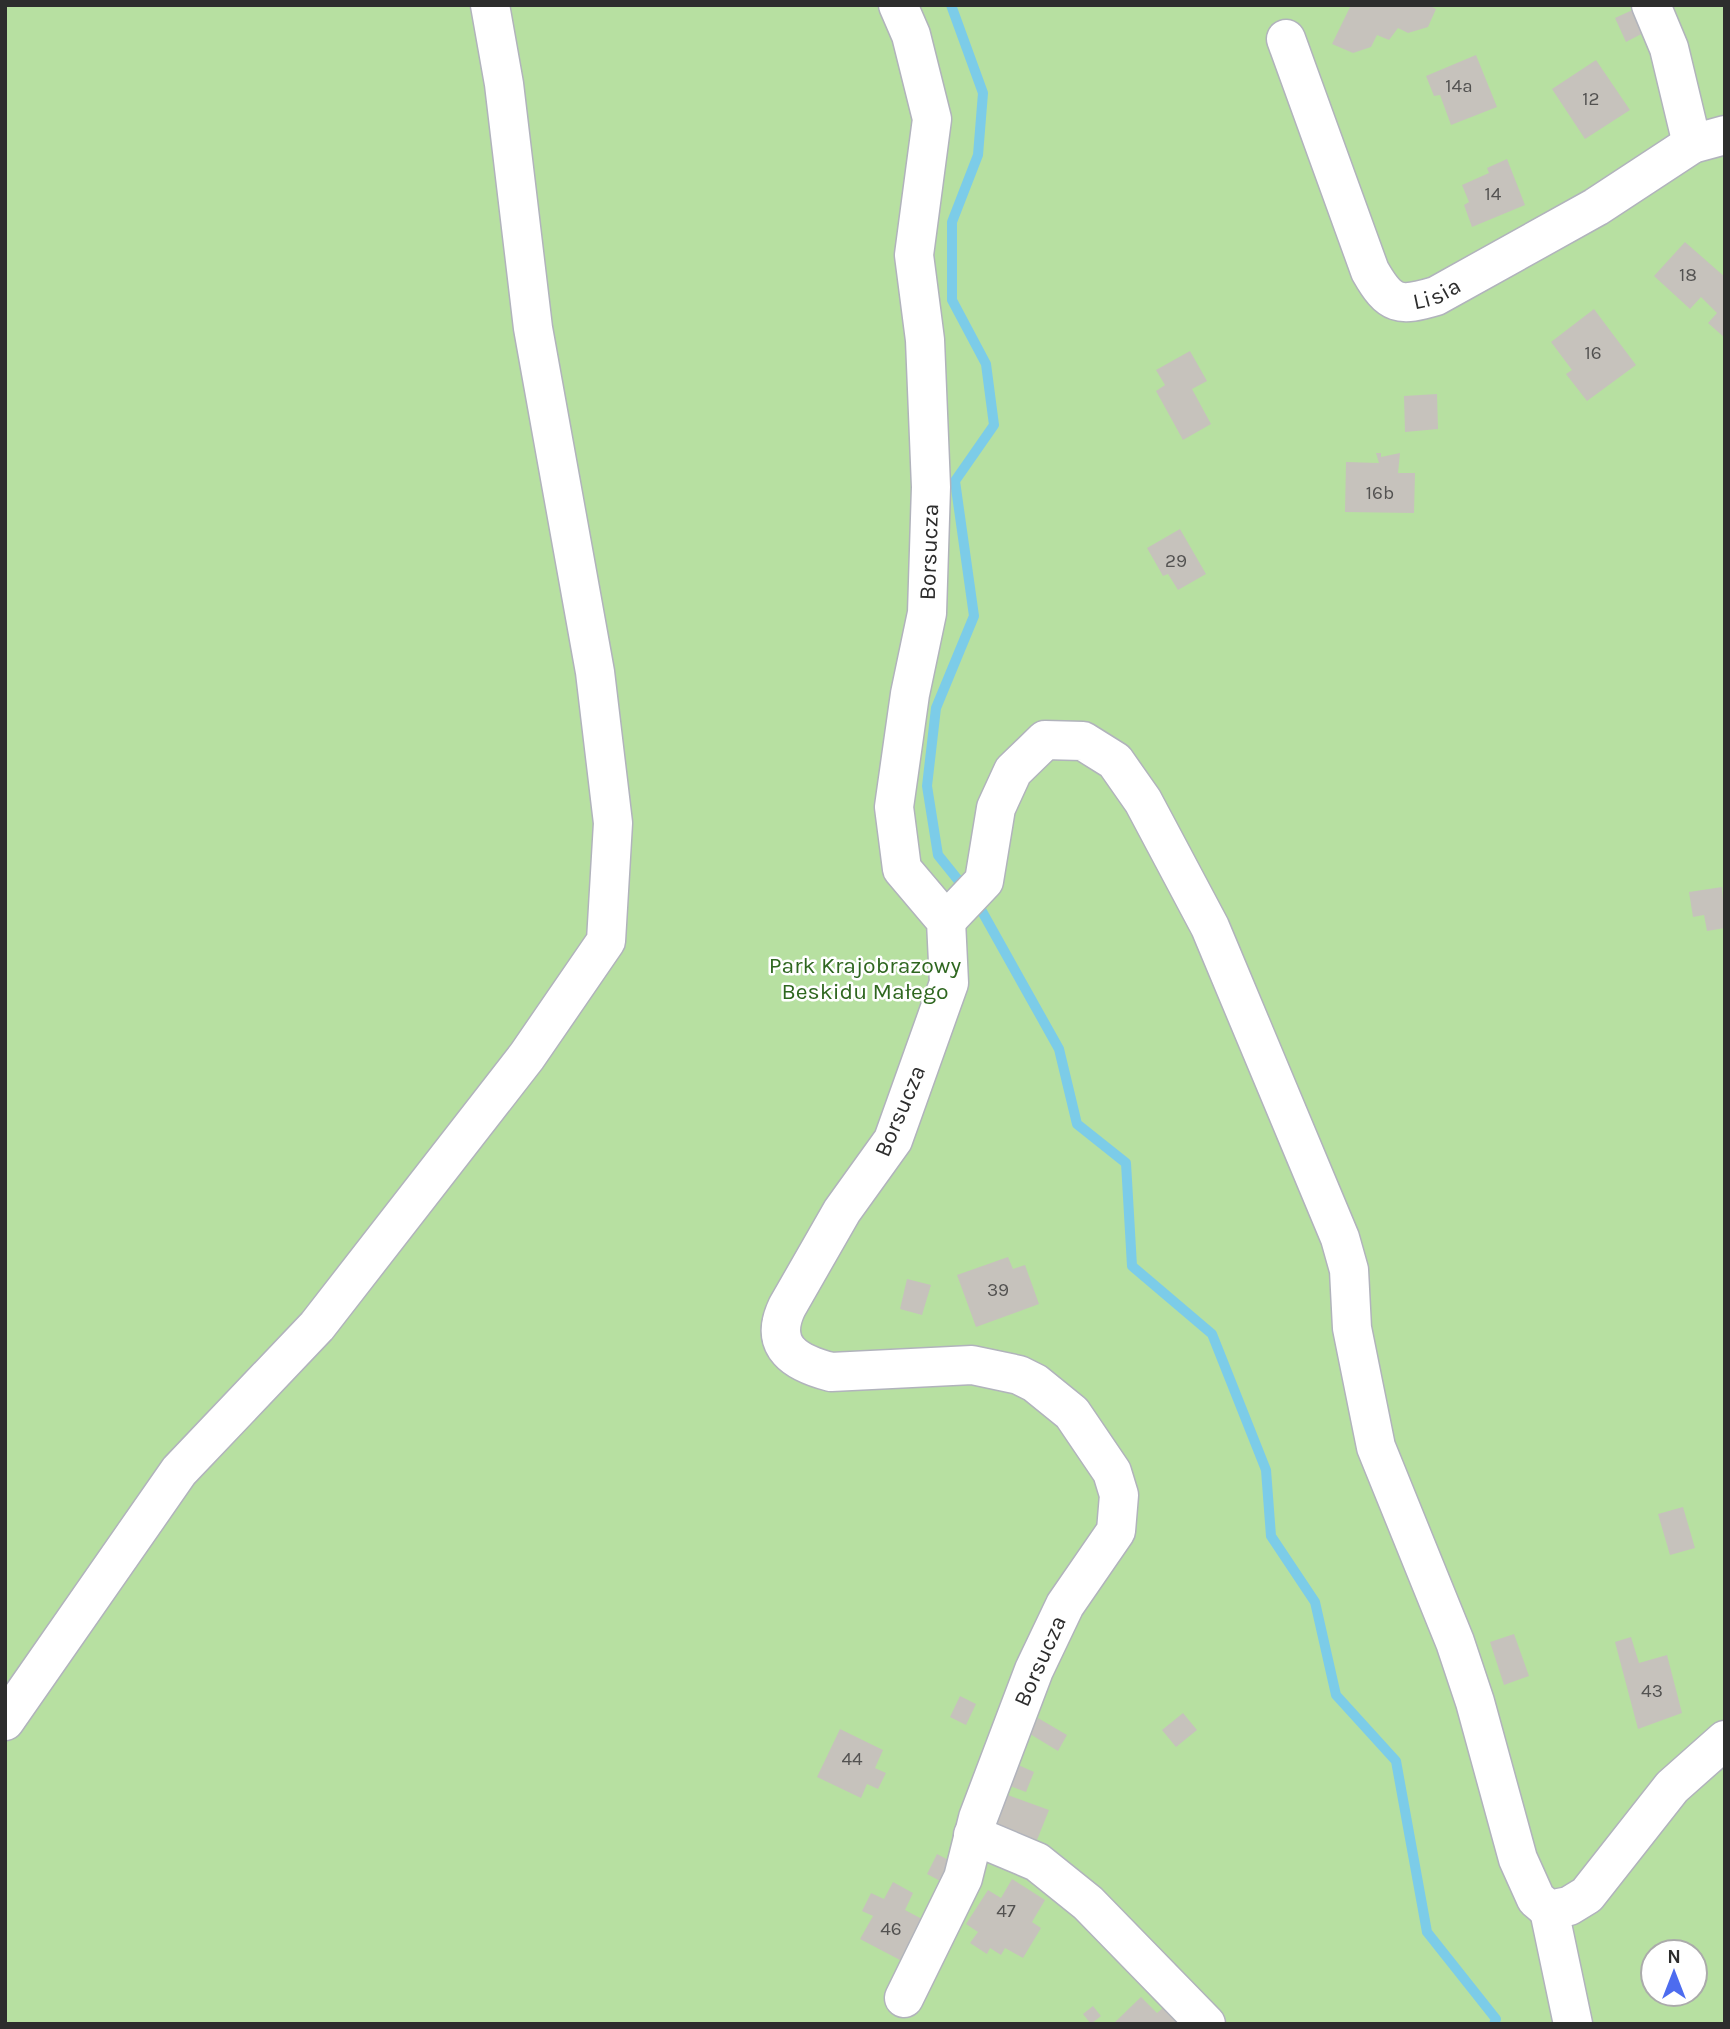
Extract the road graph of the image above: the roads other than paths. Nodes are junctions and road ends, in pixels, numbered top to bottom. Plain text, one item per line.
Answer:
1 (490, 5) edge
2 (898, 5) edge
3 (1651, 5) edge
4 (1286, 39) dead end
5 (1708, 140) edge
6 (964, 902) junction
7 (5, 1721) edge
8 (1725, 1740) edge
9 (975, 1826) junction
10 (1549, 1910) junction
11 (904, 1998) dead end
12 (1206, 2024) edge
13 (1573, 2024) edge

1 - 7 street
2 - 6 street, Borsucza
3 - 5 street
4 - 5 street, Lisia
6 - 9 street, Borsucza
6 - 10 street
8 - 10 street
9 - 11 street, Borsucza
9 - 12 street
10 - 13 street

